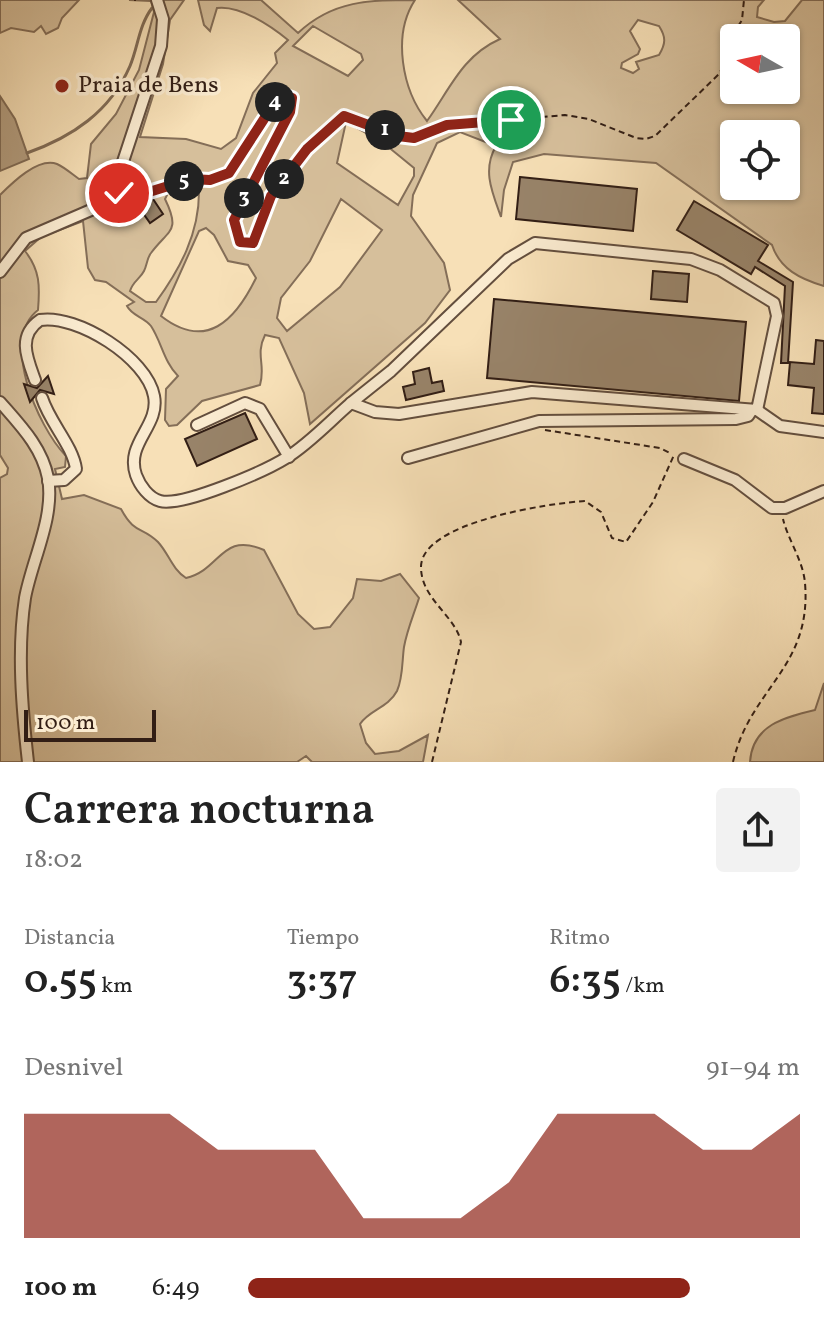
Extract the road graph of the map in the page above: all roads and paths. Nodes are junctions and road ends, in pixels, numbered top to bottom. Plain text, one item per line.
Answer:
1 (157, 0) edge
2 (744, 0) edge
3 (113, 192) junction
4 (0, 272) edge
5 (35, 380) dead end
6 (42, 398) dead end
7 (0, 402) edge
8 (351, 403) junction
9 (755, 410) junction
10 (529, 424) junction
11 (197, 425) dead end
12 (824, 432) edge
13 (289, 457) junction
14 (679, 457) junction
15 (408, 458) dead end
16 (48, 481) junction
17 (824, 491) edge
18 (785, 508) junction
19 (28, 762) edge
20 (432, 762) edge
21 (733, 762) edge

1 - 3 street
2 - 3 path
3 - 4 street
5 - 13 street
6 - 16 street
7 - 16 street
8 - 9 street
8 - 9 street
8 - 13 street
9 - 10 street
9 - 12 street
10 - 14 path
10 - 15 street
11 - 13 street
14 - 18 street
14 - 20 path
16 - 19 street
17 - 18 street
18 - 21 path

